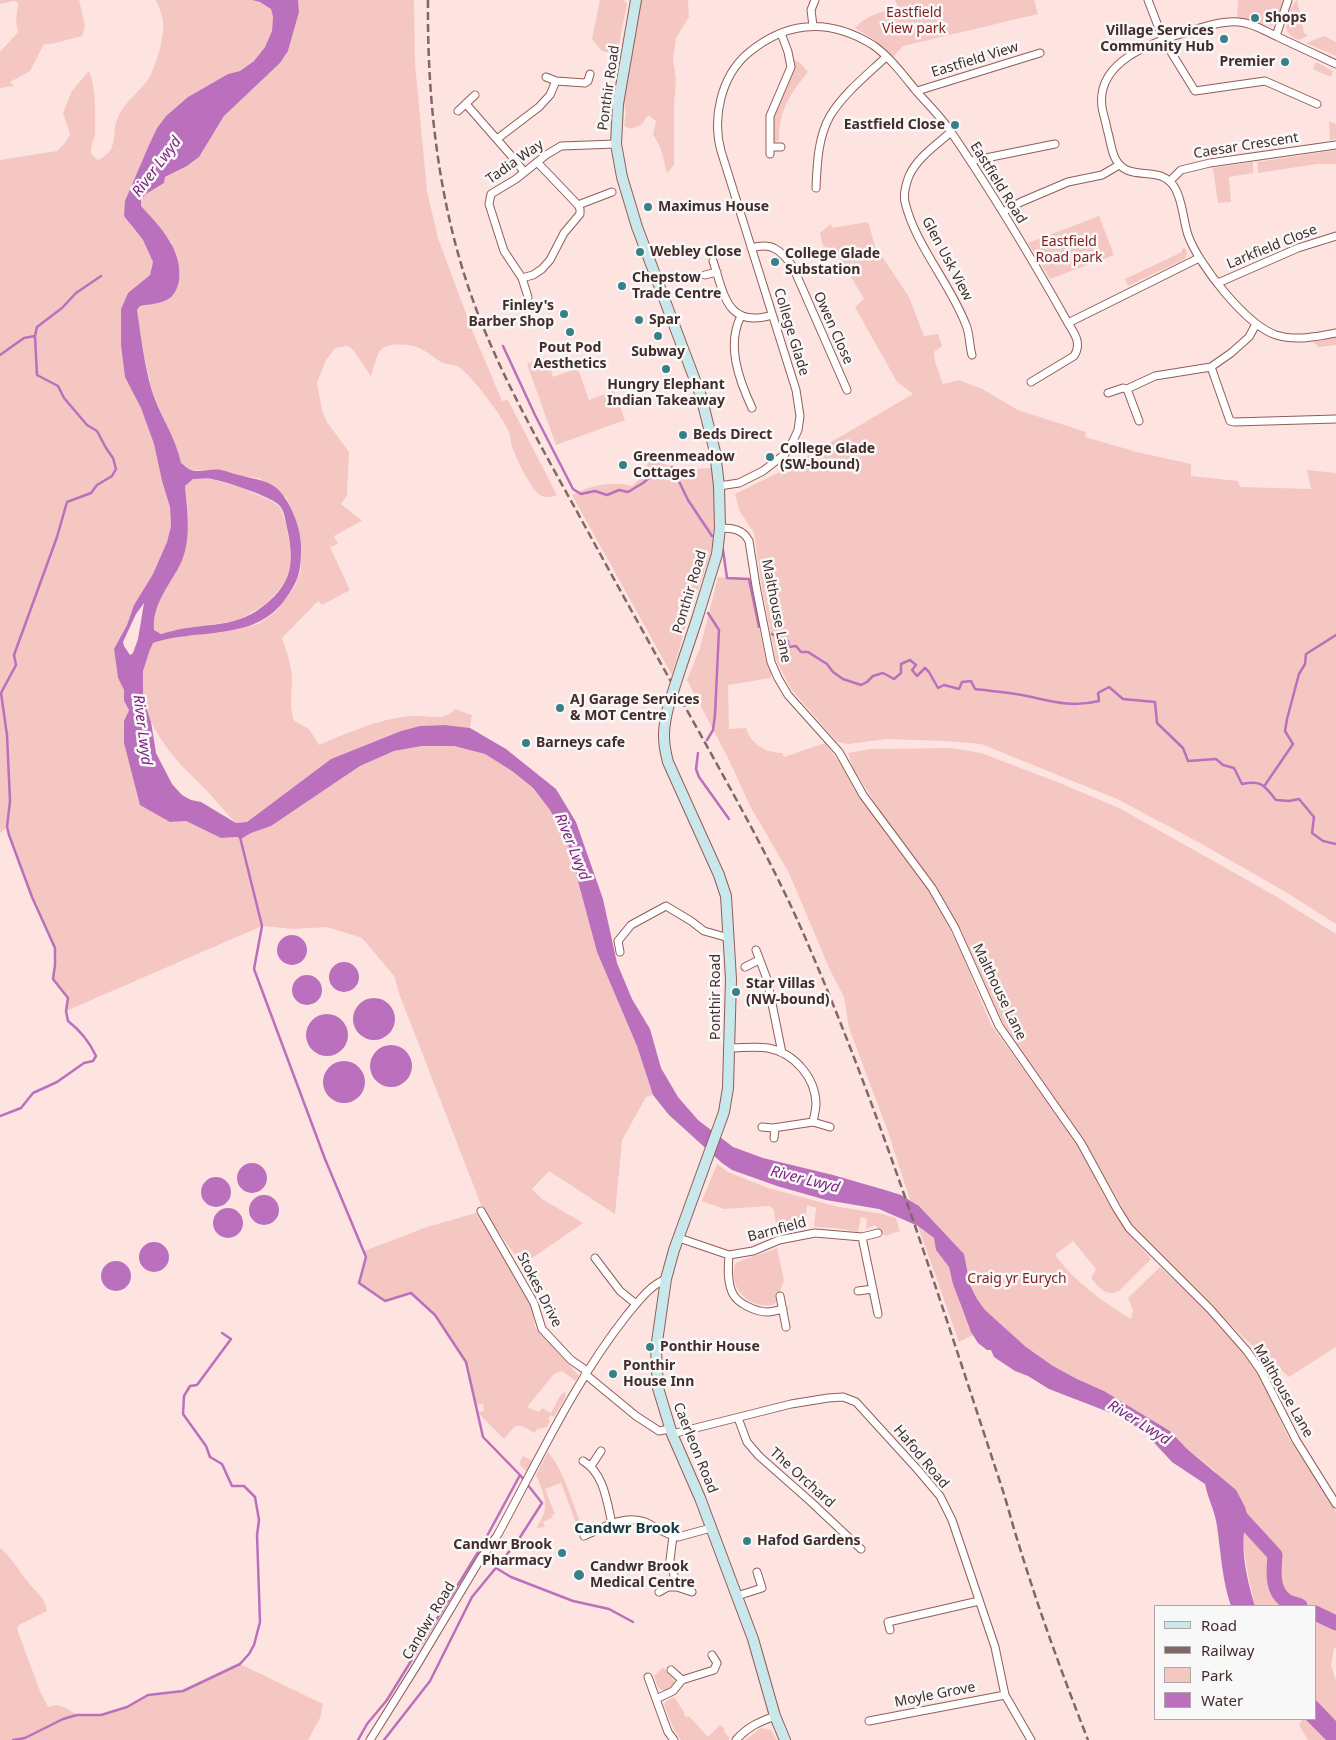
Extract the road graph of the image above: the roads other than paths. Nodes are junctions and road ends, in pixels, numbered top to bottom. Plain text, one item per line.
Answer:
1 (636, 0) edge
2 (815, 0) edge
3 (1148, 0) edge
4 (1288, 0) edge
5 (813, 26) junction
6 (781, 33) junction
7 (1276, 36) junction
8 (1163, 39) junction
9 (1040, 54) dead end
10 (886, 57) junction
11 (1336, 64) edge
12 (590, 74) dead end
13 (546, 77) dead end
14 (556, 81) junction
15 (917, 91) junction
16 (475, 95) dead end
17 (466, 104) junction
18 (1317, 104) dead end
19 (458, 111) dead end
20 (951, 132) junction
21 (497, 139) junction
22 (616, 144) junction
23 (1054, 144) dead end
24 (1336, 145) edge
25 (781, 147) dead end
26 (971, 161) junction
27 (537, 162) junction
28 (1119, 165) junction
29 (524, 172) junction
30 (1170, 181) junction
31 (816, 188) dead end
32 (612, 192) dead end
33 (578, 205) junction
34 (1003, 212) junction
35 (1336, 236) edge
36 (751, 248) junction
37 (1199, 258) junction
38 (713, 261) dead end
39 (717, 272) junction
40 (705, 275) dead end
41 (522, 278) junction
42 (1218, 283) junction
43 (528, 297) dead end
44 (772, 315) junction
45 (741, 316) junction
46 (1068, 323) junction
47 (1256, 324) junction
48 (1336, 334) edge
49 (972, 354) dead end
50 (1211, 367) junction
51 (1031, 382) dead end
52 (1127, 388) junction
53 (847, 390) dead end
54 (1108, 392) dead end
55 (752, 408) dead end
56 (1336, 419) edge
57 (1138, 421) dead end
58 (719, 486) junction
59 (720, 528) junction
60 (729, 938) junction
61 (756, 950) dead end
62 (620, 952) dead end
63 (759, 960) junction
64 (745, 967) dead end
65 (729, 1048) junction
66 (782, 1053) junction
67 (813, 1122) junction
68 (762, 1127) dead end
69 (830, 1127) dead end
70 (775, 1128) junction
71 (716, 1132) joint
72 (774, 1138) dead end
73 (481, 1211) dead end
74 (878, 1233) dead end
75 (862, 1237) junction
76 (679, 1238) junction
77 (729, 1255) junction
78 (595, 1258) dead end
79 (666, 1279) junction
80 (873, 1289) junction
81 (858, 1291) dead end
82 (780, 1296) dead end
83 (636, 1304) junction
84 (782, 1309) junction
85 (878, 1314) dead end
86 (786, 1327) dead end
87 (586, 1373) junction
88 (738, 1418) junction
89 (671, 1431) junction
90 (601, 1452) dead end
91 (583, 1461) dead end
92 (591, 1466) junction
93 (1336, 1504) edge
94 (612, 1524) junction
95 (711, 1528) junction
96 (584, 1536) dead end
97 (672, 1536) junction
98 (861, 1549) dead end
99 (757, 1572) dead end
100 (677, 1587) junction
101 (659, 1592) dead end
102 (692, 1592) dead end
103 (737, 1596) junction
104 (979, 1601) junction
105 (890, 1630) dead end
106 (712, 1655) dead end
107 (671, 1670) dead end
108 (648, 1677) dead end
109 (682, 1680) junction
110 (1005, 1695) junction
111 (656, 1699) junction
112 (776, 1716) junction
113 (869, 1721) dead end
114 (370, 1740) edge
115 (674, 1740) edge
116 (736, 1740) edge
117 (785, 1740) edge
118 (1031, 1740) edge

1 - 22 main road, Ponthir Road
2 - 5 street
3 - 8 street
4 - 7 street
5 - 6 street, College Glade
5 - 10 street, College Glade
6 - 25 street
6 - 36 street, College Glade
7 - 8 street
7 - 11 street
8 - 18 street
8 - 28 street
9 - 15 street, Eastfield View
10 - 15 street, College Glade
10 - 31 street
12 - 14 street
13 - 14 street
14 - 21 street
15 - 20 street, Eastfield Road
16 - 17 street
17 - 19 street
17 - 21 street
20 - 26 street, Eastfield Road
20 - 49 street, Glen Usk View
21 - 29 street
22 - 27 street, Tadia Way
22 - 58 main road, Ponthir Road
23 - 26 street
24 - 30 street, Caesar Crescent
26 - 34 street, Eastfield Road
27 - 29 street, Tadia Way
27 - 33 street
28 - 30 street
28 - 34 street
29 - 41 street, Tadia Way
30 - 37 street
32 - 33 street
33 - 41 street
34 - 46 street, Eastfield Road
35 - 42 street, Larkfield Close
36 - 44 street, College Glade
36 - 53 street, Owen Close
37 - 42 street
37 - 46 street
38 - 39 street
39 - 40 street
39 - 45 street
41 - 43 street
42 - 47 street
44 - 45 street
44 - 58 street, College Glade
45 - 55 street
46 - 51 street, Eastfield Road
47 - 48 street
47 - 50 street
50 - 52 street
50 - 56 street
52 - 54 street
52 - 57 street
58 - 59 main road, Ponthir Road
59 - 60 main road, Ponthir Road, bridge
59 - 93 street, Malthouse Lane
60 - 62 street
60 - 65 main road, Ponthir Road
61 - 63 street
63 - 64 street
63 - 66 street
65 - 66 street
65 - 71 main road, Ponthir Road
66 - 67 street
67 - 69 street
67 - 70 street
68 - 70 street
70 - 72 street
71 - 76 main road, Caerleon Road
73 - 87 street, Stokes Drive
74 - 75 street, Barnfield
75 - 77 street, Barnfield
75 - 80 street
76 - 77 street, Barnfield
76 - 79 main road, Caerleon Road
77 - 84 street
78 - 83 street
79 - 83 street
79 - 89 main road, Caerleon Road
80 - 81 street
80 - 85 street
82 - 84 street
83 - 87 street
84 - 86 street
87 - 89 street, Stokes Drive
87 - 114 street, Candwr Road
88 - 89 street, Hafod Road
88 - 98 street, The Orchard
88 - 104 street, Hafod Road
89 - 95 main road, Caerleon Road
90 - 92 street
91 - 92 street
92 - 94 street
94 - 96 street
94 - 97 street
95 - 97 street
95 - 103 main road, Caerleon Road
97 - 100 street
99 - 103 street
100 - 101 street
100 - 102 street
103 - 112 main road, Caerleon Road
104 - 105 street
104 - 110 street, Hafod Road
106 - 109 street
107 - 109 street
108 - 111 street
109 - 111 street
110 - 113 street, Moyle Grove
110 - 118 street, Hafod Road
111 - 115 street
112 - 116 street
112 - 117 main road, Caerleon Road

